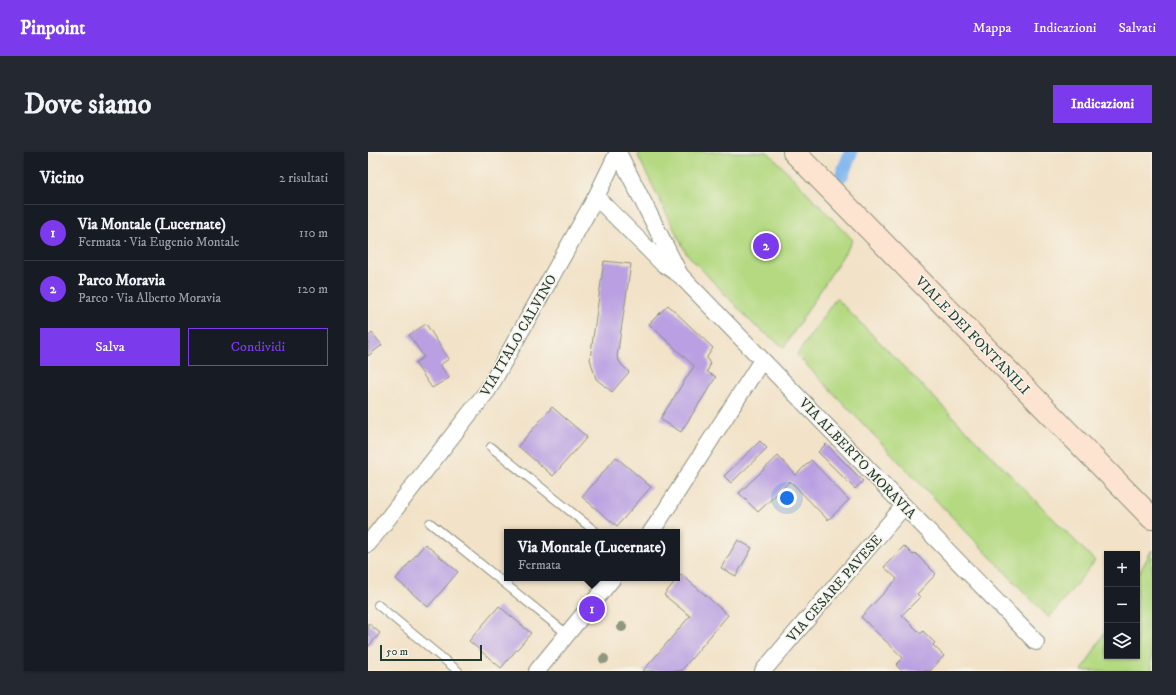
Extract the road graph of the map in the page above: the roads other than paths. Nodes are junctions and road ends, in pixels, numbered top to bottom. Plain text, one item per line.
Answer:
1 (618, 152) edge
2 (794, 152) edge
3 (596, 198) junction
4 (680, 275) junction
5 (762, 360) junction
6 (491, 447) dead end
7 (904, 506) junction
8 (1152, 518) edge
9 (430, 523) dead end
10 (592, 529) edge
11 (653, 529) edge
12 (368, 544) edge
13 (611, 581) edge
14 (378, 605) dead end
15 (567, 634) junction
16 (1036, 642) dead end
17 (458, 671) edge
18 (537, 671) edge
19 (763, 671) edge

1 - 3 street, VIA ITALO CALVINO
1 - 4 street, VIA ALBERTO MORAVIA
2 - 8 main road, VIALE DEI FONTANILI
3 - 4 street, VIA ALBERTO MORAVIA
3 - 12 street, VIA ITALO CALVINO
4 - 5 street, VIA ALBERTO MORAVIA
5 - 7 street, VIA ALBERTO MORAVIA
5 - 11 street
6 - 10 lane
7 - 16 street, VIA ALBERTO MORAVIA
7 - 19 street, VIA CESARE PAVESE
9 - 15 lane
13 - 15 street
14 - 17 lane
15 - 18 street

